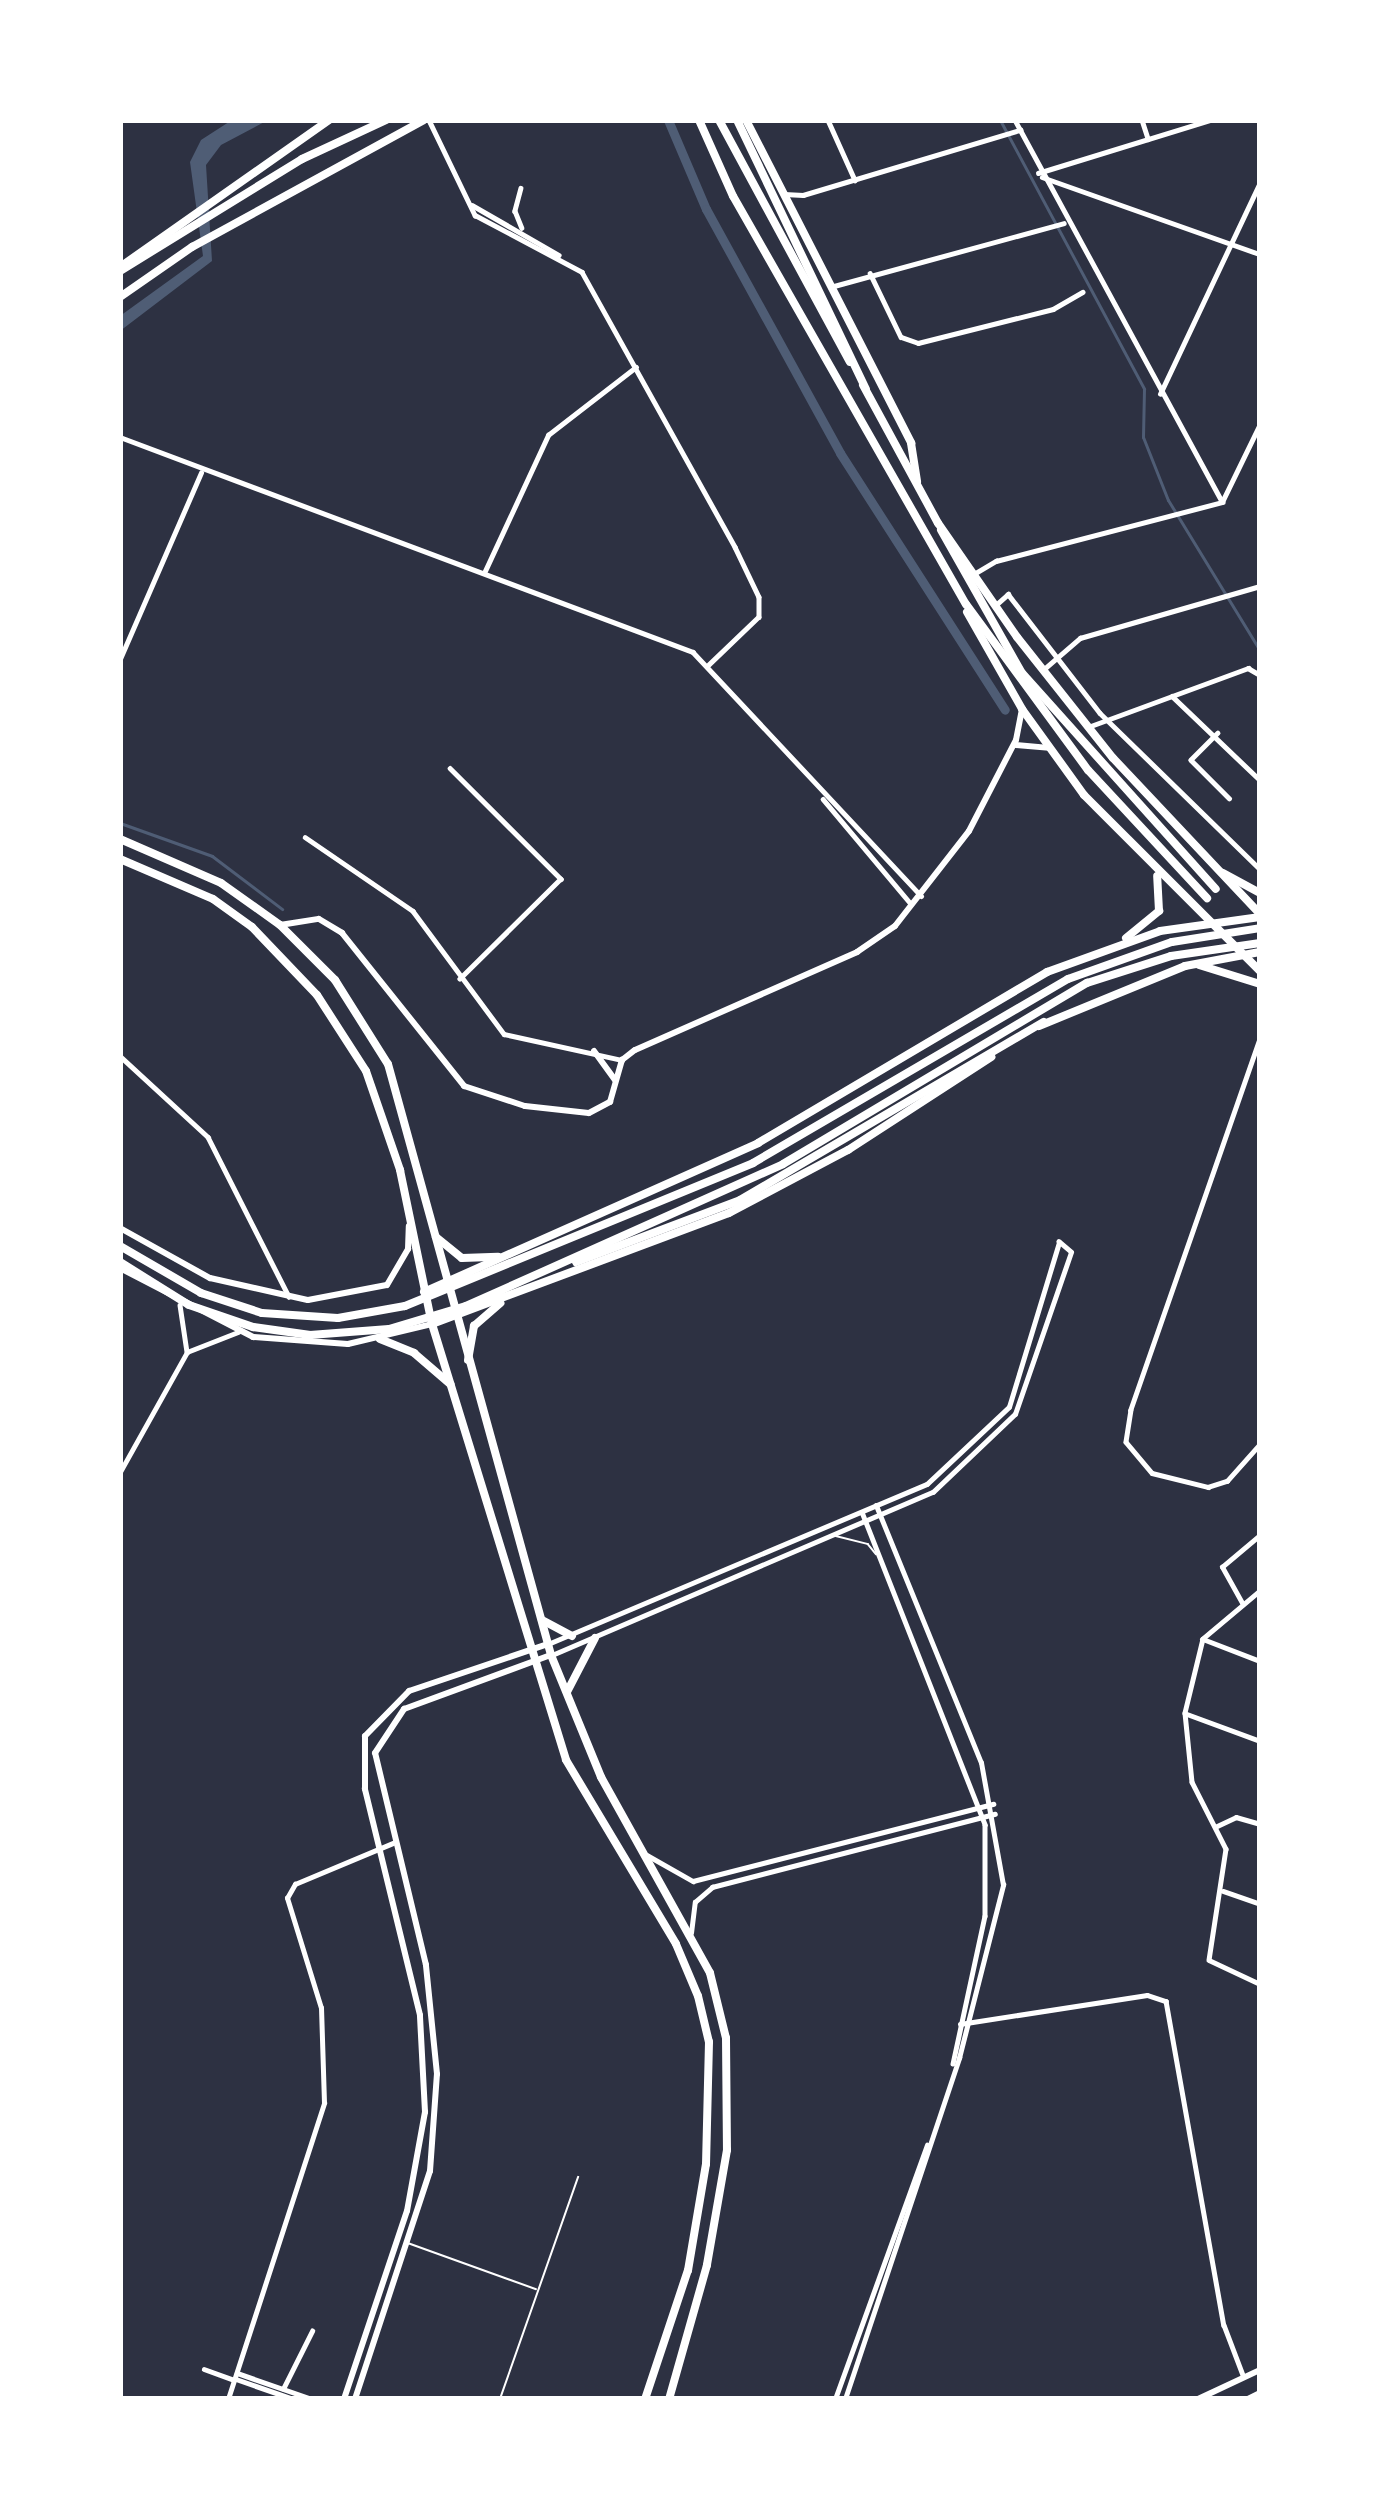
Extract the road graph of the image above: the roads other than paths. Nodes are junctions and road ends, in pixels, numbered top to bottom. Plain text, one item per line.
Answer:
1 (329, 120) edge
2 (386, 120) edge
3 (427, 120) edge
4 (698, 120) edge
5 (719, 120) edge
6 (741, 120) edge
7 (828, 120) edge
8 (1015, 120) edge
9 (1142, 120) edge
10 (1210, 120) edge
11 (1020, 130) junction
12 (1148, 139) junction
13 (1050, 169) junction
14 (1038, 173) junction
15 (855, 180) junction
16 (1060, 182) junction
17 (1260, 182) edge
18 (521, 188) dead end
19 (784, 194) junction
20 (471, 205) junction
21 (1061, 224) junction
22 (525, 233) junction
23 (1232, 244) junction
24 (1260, 254) edge
25 (559, 255) junction
26 (120, 269) edge
27 (869, 273) junction
28 (832, 291) junction
29 (1083, 292) dead end
30 (120, 297) edge
31 (636, 367) junction
32 (866, 389) junction
33 (1160, 394) junction
34 (1260, 424) edge
35 (120, 437) edge
36 (201, 473) junction
37 (917, 483) junction
38 (1222, 502) junction
39 (938, 523) junction
40 (485, 572) junction
41 (974, 574) junction
42 (1260, 586) edge
43 (966, 604) junction
44 (996, 605) junction
45 (120, 659) edge
46 (1054, 660) junction
47 (709, 665) junction
48 (1043, 670) junction
49 (1260, 675) edge
50 (1172, 697) junction
51 (1022, 709) junction
52 (1106, 719) junction
53 (1088, 727) junction
54 (1215, 735) junction
55 (1013, 747) junction
56 (1051, 749) junction
57 (450, 768) dead end
58 (1258, 776) edge
59 (1228, 798) dead end
60 (823, 799) junction
61 (305, 837) dead end
62 (120, 838) edge
63 (120, 859) edge
64 (1146, 861) junction
65 (1260, 869) edge
66 (1223, 873) junction
67 (1216, 889) dead end
68 (1260, 893) edge
69 (921, 896) junction
70 (1207, 898) dead end
71 (912, 906) junction
72 (1260, 915) edge
73 (302, 921) junction
74 (1208, 922) junction
75 (280, 925) junction
76 (1260, 928) edge
77 (297, 940) junction
78 (1260, 943) edge
79 (1108, 947) junction
80 (1260, 952) edge
81 (1244, 954) junction
82 (1185, 966) junction
83 (1260, 971) edge
84 (460, 979) junction
85 (1260, 984) edge
86 (1044, 1022) junction
87 (1260, 1039) edge
88 (594, 1051) junction
89 (120, 1056) edge
90 (622, 1060) junction
91 (616, 1083) junction
92 (428, 1219) junction
93 (409, 1222) junction
94 (120, 1228) edge
95 (120, 1246) edge
96 (498, 1257) junction
97 (120, 1265) edge
98 (562, 1265) junction
99 (218, 1280) junction
100 (443, 1283) junction
101 (424, 1292) junction
102 (289, 1297) junction
103 (500, 1303) junction
104 (180, 1305) junction
105 (200, 1315) junction
106 (453, 1318) junction
107 (432, 1324) junction
108 (238, 1331) junction
109 (380, 1339) junction
110 (187, 1352) junction
111 (471, 1383) junction
112 (451, 1385) junction
113 (1260, 1444) edge
114 (120, 1472) edge
115 (876, 1506) junction
116 (862, 1512) junction
117 (880, 1515) junction
118 (866, 1520) junction
119 (830, 1535) junction
120 (1260, 1535) edge
121 (886, 1567) junction
122 (1260, 1591) edge
123 (1242, 1603) junction
124 (541, 1619) junction
125 (572, 1636) junction
126 (596, 1638) junction
127 (1203, 1639) junction
128 (548, 1644) junction
129 (531, 1649) junction
130 (551, 1655) junction
131 (536, 1661) junction
132 (1260, 1661) edge
133 (566, 1693) junction
134 (1185, 1713) junction
135 (1260, 1741) edge
136 (993, 1804) junction
137 (981, 1806) junction
138 (995, 1814) junction
139 (984, 1815) junction
140 (1260, 1824) edge
141 (1215, 1828) junction
142 (393, 1843) junction
143 (380, 1848) junction
144 (643, 1852) junction
145 (1223, 1891) junction
146 (1260, 1904) edge
147 (691, 1935) junction
148 (975, 1966) junction
149 (986, 1969) junction
150 (1260, 1984) edge
151 (970, 2023) junction
152 (960, 2024) junction
153 (953, 2064) junction
154 (927, 2145) junction
155 (578, 2177) dead end
156 (399, 2240) junction
157 (410, 2244) junction
158 (540, 2290) junction
159 (312, 2331) dead end
160 (204, 2369) dead end
161 (1260, 2370) edge
162 (235, 2377) junction
163 (1244, 2378) junction
164 (284, 2389) junction
165 (1260, 2393) edge
166 (228, 2399) edge
167 (292, 2399) edge
168 (312, 2399) edge
169 (344, 2399) edge
170 (356, 2399) edge
171 (500, 2399) edge
172 (645, 2399) edge
173 (669, 2399) edge
174 (835, 2399) edge
175 (845, 2399) edge
176 (1198, 2399) edge
177 (1248, 2399) edge

1 - 26 main road
2 - 26 main road
3 - 20 street
3 - 30 main road
4 - 43 main road
5 - 32 main road
6 - 19 main road
6 - 32 main road
7 - 15 street
8 - 11 street
9 - 12 street
10 - 12 street
11 - 14 street
11 - 15 street
12 - 13 street
13 - 14 street
13 - 16 street
14 - 16 street
14 - 21 street
15 - 19 street
16 - 23 street
17 - 23 street
18 - 22 street
19 - 28 main road
20 - 22 street
20 - 25 street
21 - 27 street
21 - 33 street
22 - 25 street
23 - 24 street
23 - 33 street
25 - 31 street
27 - 28 street
27 - 29 street
28 - 37 main road
31 - 40 street
31 - 47 street
32 - 37 main road
33 - 38 street
34 - 38 street
35 - 36 street
36 - 40 street
36 - 45 street
37 - 39 main road
38 - 41 street
39 - 41 main road
39 - 67 main road
40 - 47 street
41 - 44 main road
42 - 46 street
43 - 51 main road
43 - 70 main road
44 - 46 street
44 - 48 main road
46 - 48 street
46 - 52 street
47 - 60 street
48 - 53 main road
49 - 50 street
50 - 52 street
50 - 54 street
51 - 55 main road
51 - 56 main road
52 - 53 street
52 - 65 street
53 - 66 main road
54 - 58 street
54 - 59 street
55 - 56 main road
55 - 69 main road
56 - 64 main road
57 - 84 street
60 - 69 street
60 - 71 street
61 - 84 street
62 - 75 main road
63 - 93 main road
64 - 74 main road
64 - 79 main road
66 - 68 main road
66 - 72 main road
69 - 71 main road
71 - 90 main road
72 - 74 main road
73 - 75 main road
73 - 77 main road
73 - 91 main road
74 - 79 main road
74 - 81 main road
75 - 77 main road
76 - 95 main road
77 - 92 main road
78 - 98 main road
79 - 96 main road
80 - 81 main road
81 - 82 main road
81 - 83 main road
82 - 85 main road
82 - 86 main road
84 - 88 street
86 - 98 main road
86 - 103 main road
87 - 113 street
88 - 90 street
88 - 91 main road
89 - 102 street
90 - 91 main road
92 - 96 main road
92 - 100 main road
93 - 101 main road
93 - 102 main road
94 - 99 main road
96 - 100 main road
97 - 98 main road
97 - 104 main road
99 - 102 main road
99 - 105 main road
100 - 101 main road
100 - 106 main road
101 - 107 main road
103 - 106 main road
103 - 111 main road
104 - 105 main road
104 - 110 street
105 - 108 main road
106 - 107 main road
106 - 111 main road
107 - 109 main road
107 - 112 main road
108 - 109 main road
108 - 110 street
109 - 112 main road
110 - 114 street
111 - 124 main road
112 - 129 main road
115 - 116 street
115 - 117 street
115 - 117 street
116 - 118 street
116 - 125 street
117 - 118 street
117 - 136 street
118 - 119 street
118 - 121 street
119 - 121 lane
119 - 126 street
120 - 123 street
121 - 137 street
122 - 123 street
123 - 127 street
124 - 125 main road
124 - 128 main road
125 - 128 street
126 - 130 street
126 - 133 main road
127 - 132 street
127 - 134 street
128 - 129 main road
128 - 130 main road
129 - 131 main road
129 - 143 main road
130 - 131 main road
130 - 133 main road
131 - 142 main road
131 - 172 main road
133 - 144 main road
134 - 135 street
134 - 141 street
136 - 137 street
136 - 138 street
137 - 139 street
137 - 144 street
138 - 139 street
138 - 149 street
139 - 147 street
139 - 148 street
140 - 141 street
141 - 145 street
142 - 143 street
142 - 157 main road
143 - 156 main road
143 - 162 street
144 - 147 main road
145 - 146 street
145 - 150 street
147 - 173 main road
148 - 149 street
148 - 152 street
149 - 151 street
151 - 152 street
151 - 153 street
151 - 163 street
152 - 153 street
153 - 154 street
154 - 174 street
154 - 175 street
155 - 158 lane
156 - 157 lane
156 - 169 main road
157 - 158 lane
157 - 170 main road
158 - 171 lane
159 - 164 street
160 - 162 street
161 - 163 main road
162 - 164 street
162 - 166 street
162 - 167 street
163 - 176 main road
164 - 168 street
165 - 177 main road

